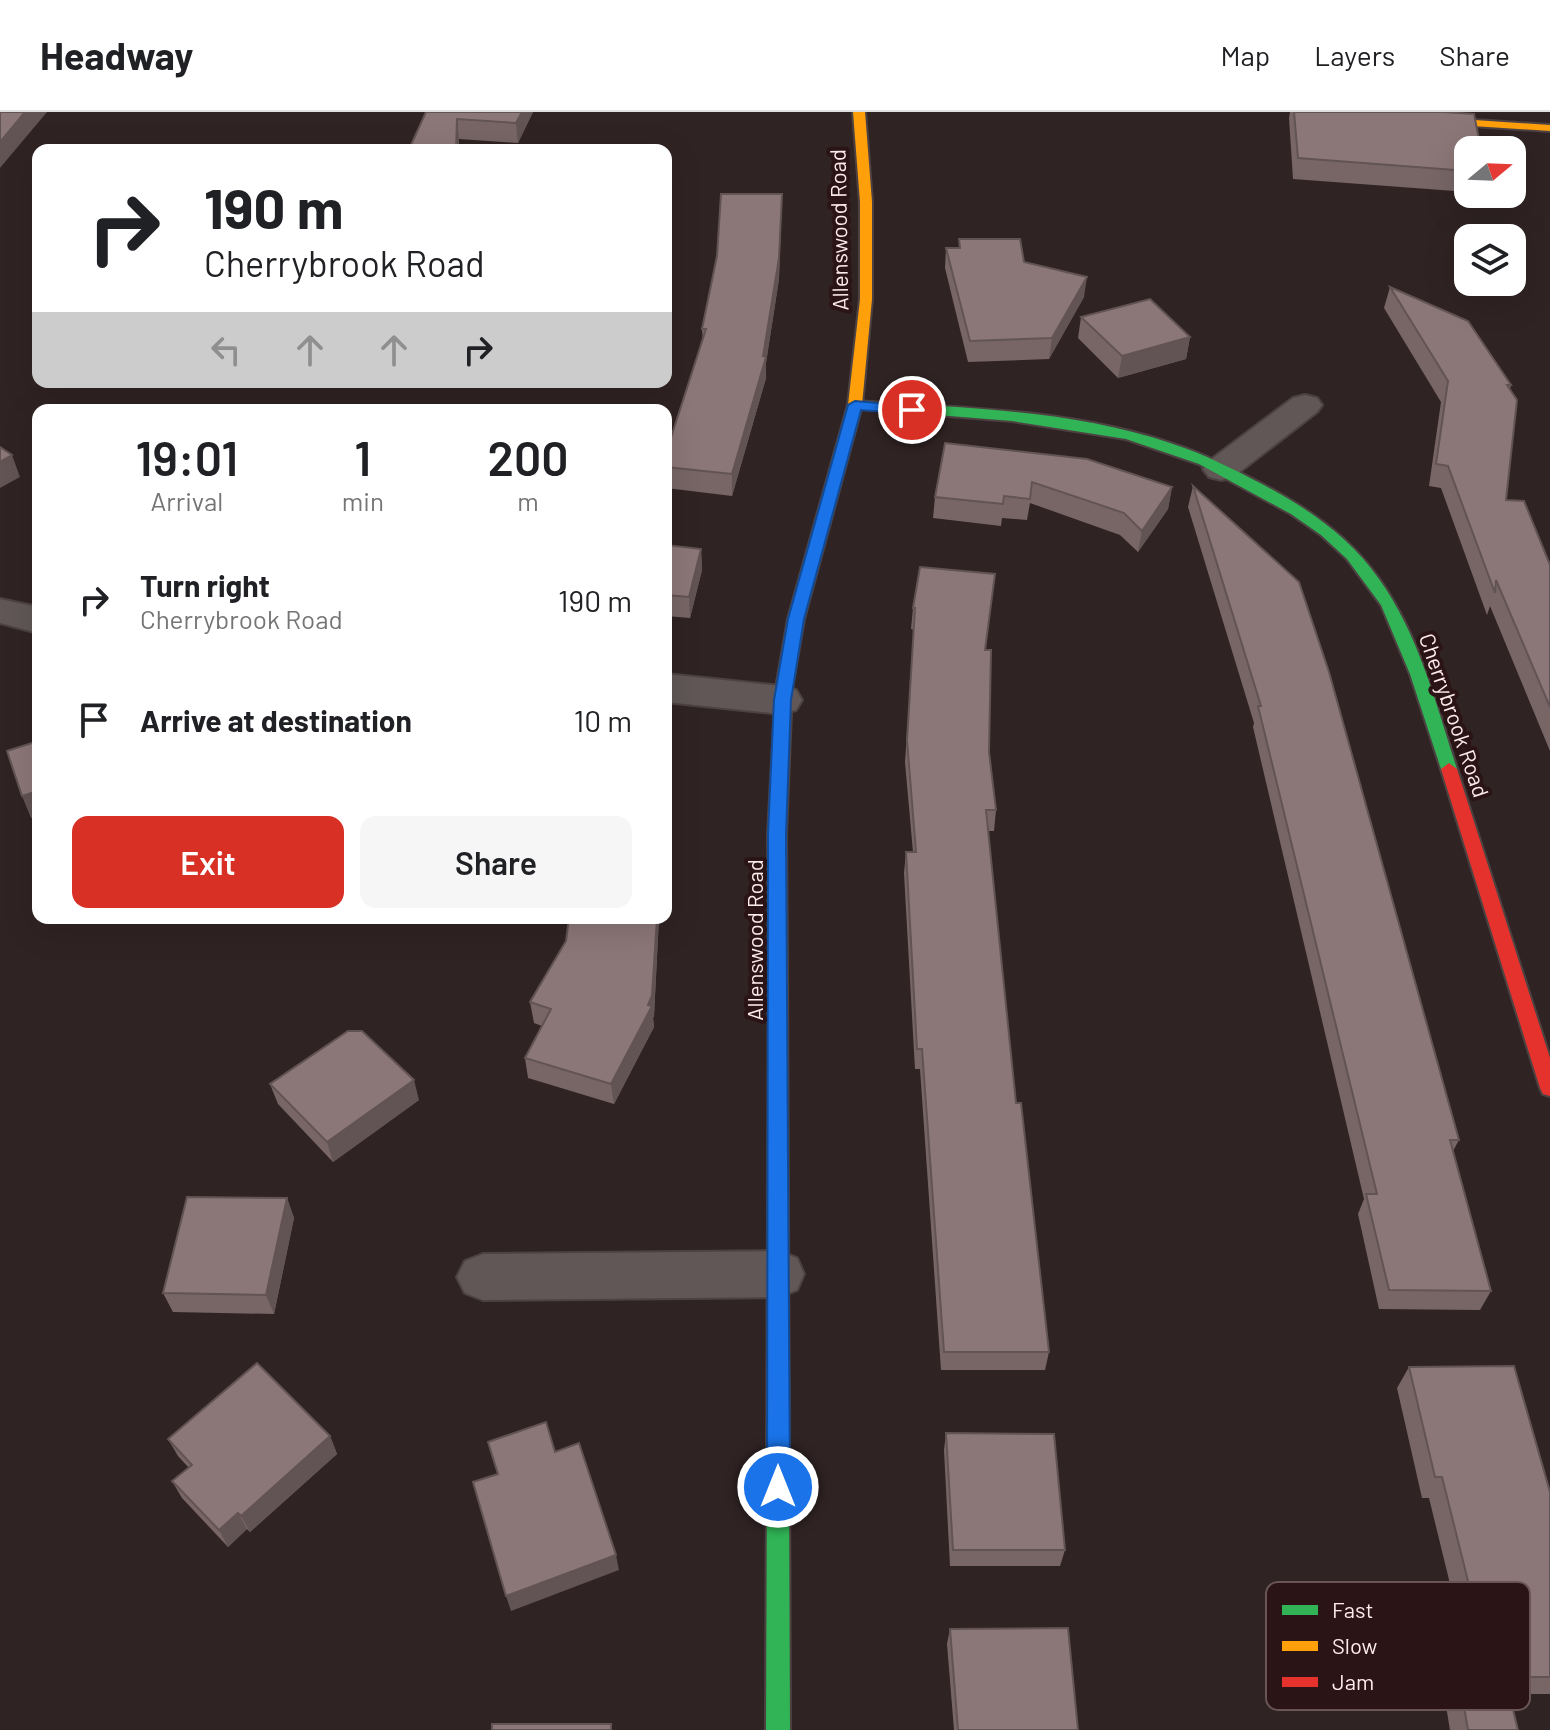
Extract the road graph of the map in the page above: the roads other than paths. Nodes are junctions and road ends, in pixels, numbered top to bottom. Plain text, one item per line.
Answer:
1 (859, 112) edge
2 (1303, 112) edge
3 (1550, 128) edge
4 (855, 405) junction
5 (1305, 405) dead end
6 (1221, 469) junction
7 (0, 611) edge
8 (32, 619) edge
9 (672, 689) edge
10 (782, 700) junction
11 (1550, 1088) edge
12 (779, 1274) junction
13 (483, 1277) dead end
14 (778, 1730) edge

1 - 4 street, Allenswood Road
2 - 3 street
4 - 6 street, Cherrybrook Road
4 - 10 street, Allenswood Road
5 - 6 street
6 - 11 street, Cherrybrook Road
7 - 8 street
9 - 10 street
10 - 12 street, Allenswood Road
12 - 13 street
12 - 14 street, Allenswood Road

